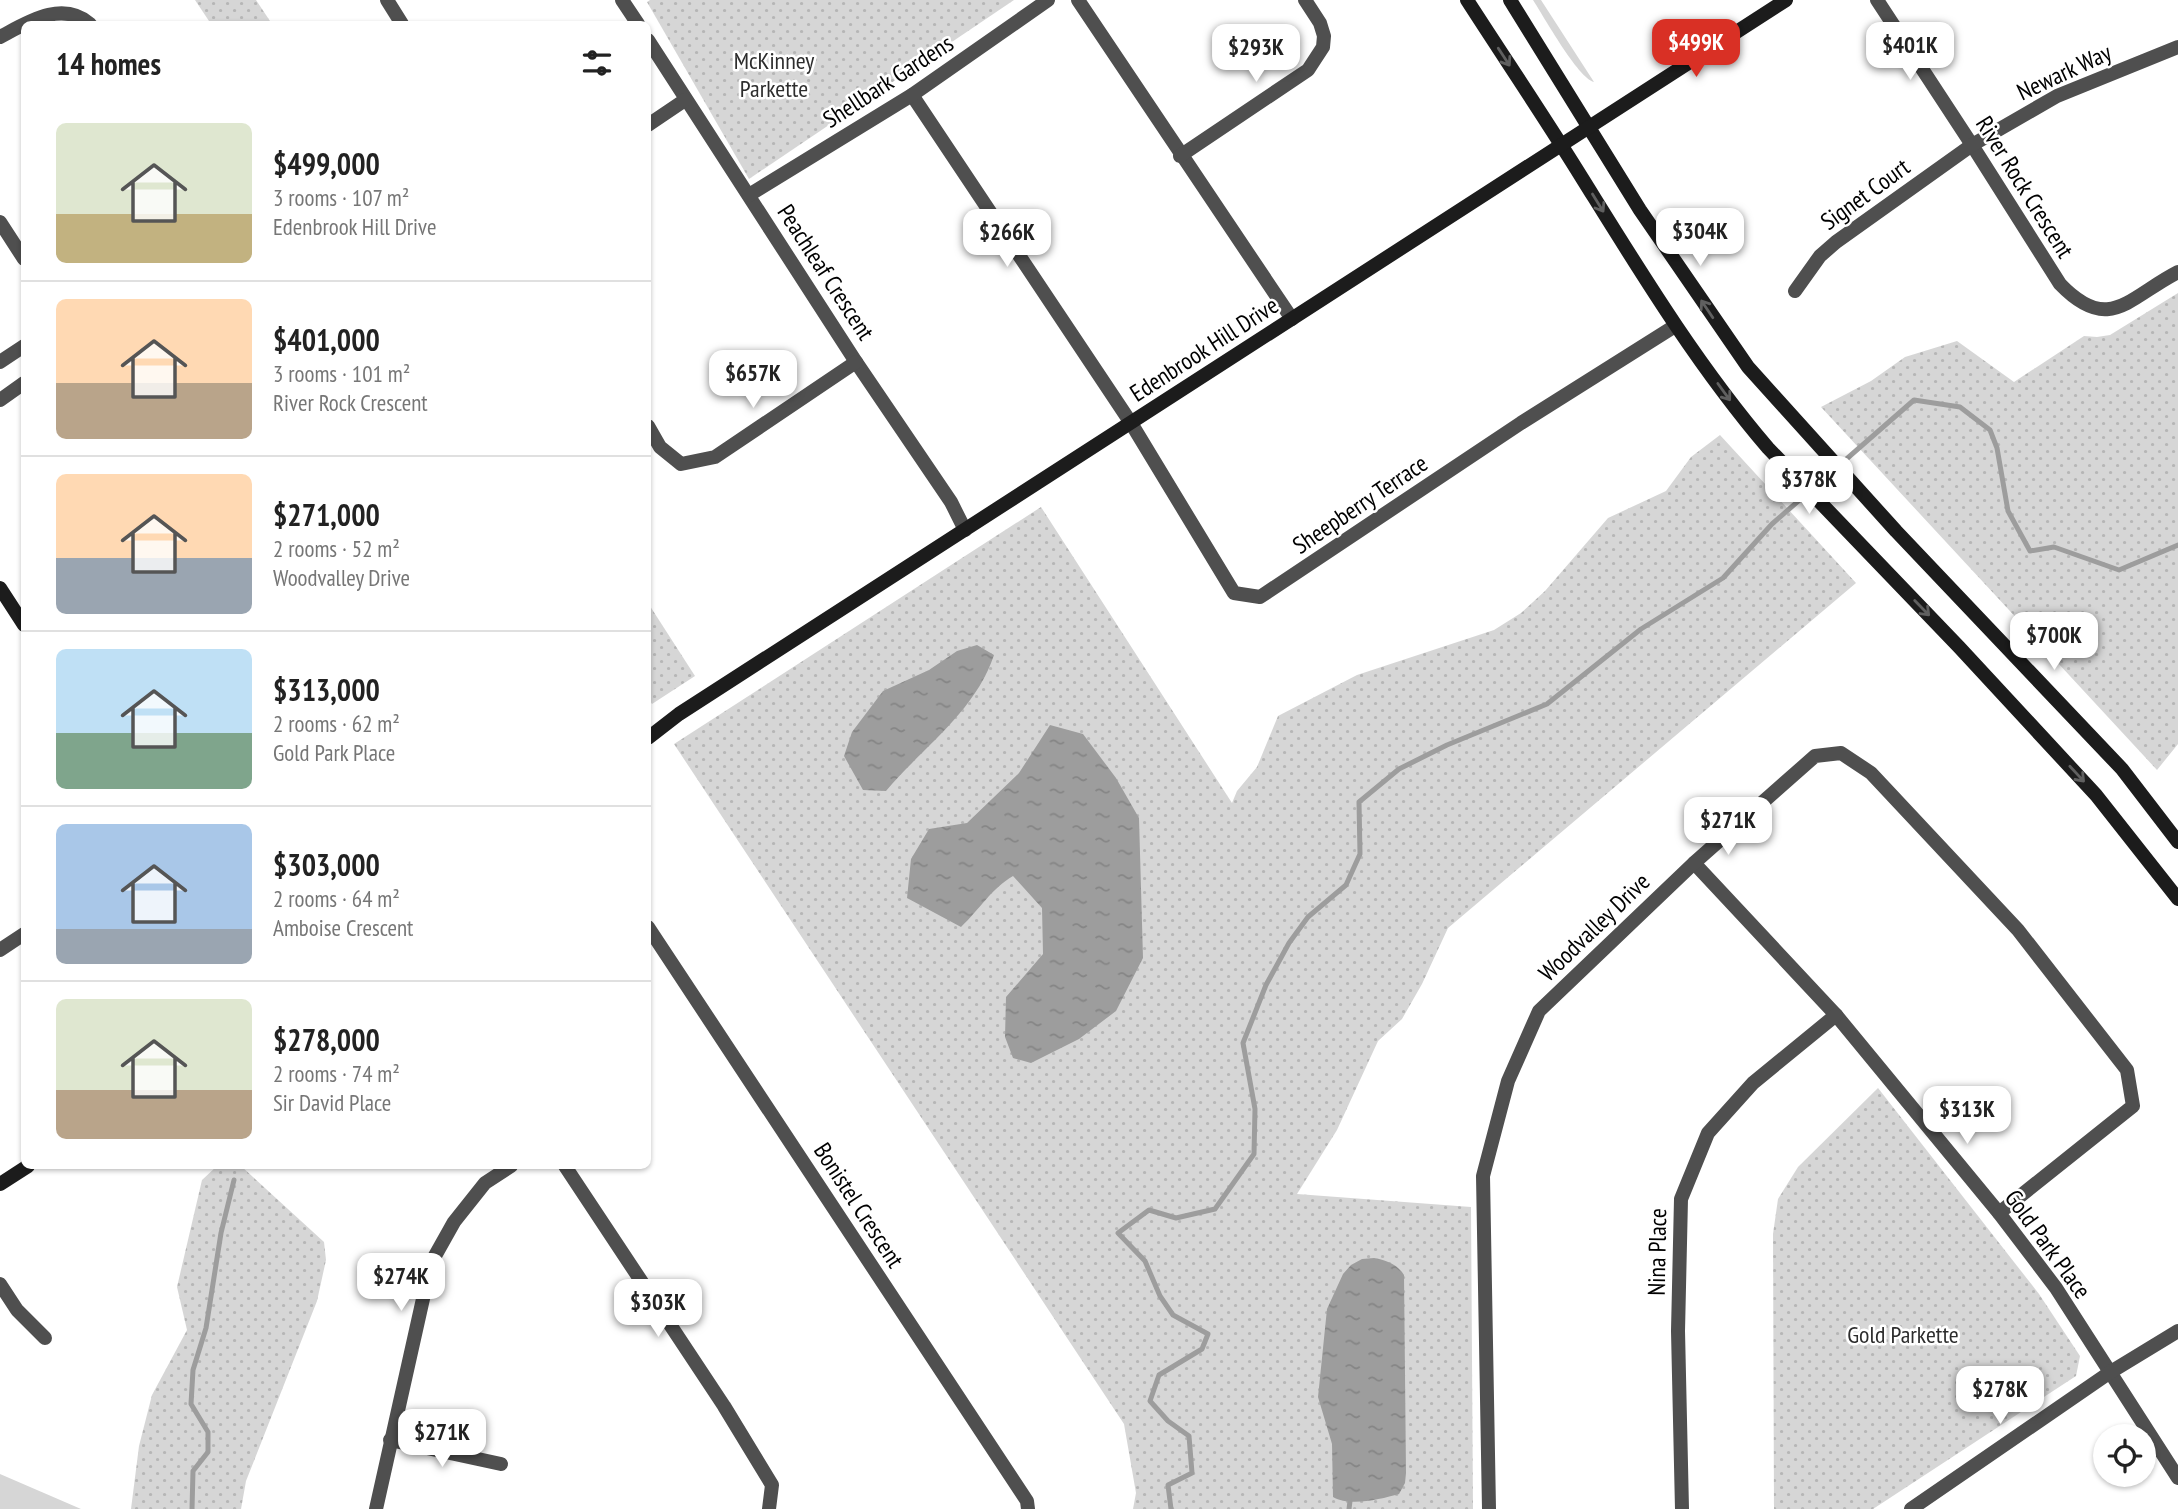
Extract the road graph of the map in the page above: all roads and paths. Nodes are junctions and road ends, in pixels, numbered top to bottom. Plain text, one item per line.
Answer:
1 (387, 0) edge
2 (622, 0) edge
3 (1048, 0) edge
4 (1078, 0) edge
5 (1305, 0) edge
6 (1467, 0) edge
7 (1510, 0) edge
8 (1786, 0) edge
9 (1877, 0) edge
10 (30, 21) edge
11 (86, 21) edge
12 (400, 21) edge
13 (636, 21) edge
14 (21, 26) edge
15 (0, 37) edge
16 (651, 45) edge
17 (2178, 47) edge
18 (912, 95) junction
19 (685, 100) junction
20 (651, 123) edge
21 (1588, 128) junction
22 (1561, 145) junction
23 (1972, 145) junction
24 (1180, 156) junction
25 (749, 195) junction
26 (0, 222) edge
27 (21, 254) edge
28 (2178, 272) edge
29 (1795, 291) dead end
30 (1292, 319) junction
31 (1675, 326) junction
32 (21, 348) edge
33 (0, 362) edge
34 (856, 362) junction
35 (21, 385) edge
36 (0, 400) edge
37 (1131, 423) junction
38 (651, 431) edge
39 (965, 530) junction
40 (0, 588) edge
41 (21, 620) edge
42 (651, 736) edge
43 (2178, 842) edge
44 (1695, 863) junction
45 (2178, 899) edge
46 (651, 932) edge
47 (21, 936) edge
48 (0, 950) edge
49 (1836, 1015) junction
50 (23, 1169) edge
51 (506, 1169) edge
52 (567, 1169) edge
53 (0, 1184) edge
54 (1999, 1213) junction
55 (0, 1284) edge
56 (2178, 1331) edge
57 (45, 1338) dead end
58 (2109, 1373) junction
59 (390, 1440) junction
60 (500, 1464) dead end
61 (2178, 1478) edge
62 (376, 1509) edge
63 (769, 1509) edge
64 (1028, 1509) edge
65 (1489, 1509) edge
66 (1682, 1509) edge
67 (1911, 1509) edge

1 - 12 street
2 - 13 street
3 - 18 street, Shellbark Gardens
4 - 24 street
5 - 24 street
6 -> 22 main road
7 - 21 main road
8 - 21 main road, Edenbrook Hill Drive
9 - 23 street, River Rock Crescent
10 - 11 street
14 - 15 street
16 - 19 street, Peachleaf Crescent
17 - 23 street, Newark Way
18 - 25 street, Shellbark Gardens
18 - 37 street
19 - 20 street
19 - 25 street, Peachleaf Crescent
21 - 22 main road, Edenbrook Hill Drive
43 -> 21 main road
22 - 30 main road, Edenbrook Hill Drive
22 -> 31 main road
23 - 28 street, River Rock Crescent
23 - 29 street, Signet Court
24 - 30 street
25 - 34 street, Peachleaf Crescent
26 - 27 street
30 - 37 main road, Edenbrook Hill Drive
31 - 37 street, Sheepberry Terrace
31 -> 45 main road
32 - 33 street
34 - 38 street
34 - 39 street, Peachleaf Crescent
35 - 36 street
37 - 39 main road, Edenbrook Hill Drive
39 - 42 main road, Edenbrook Hill Drive
40 - 41 main road
44 - 49 street, Gold Park Place
44 - 54 street, Woodvalley Drive
44 - 65 street, Woodvalley Drive
46 - 64 street, Bonistel Crescent
47 - 48 street
49 - 54 street, Gold Park Place
49 - 66 street, Nina Place
50 - 53 main road
51 - 59 street
52 - 63 street
54 - 58 street, Gold Park Place
55 - 57 street
56 - 58 street
58 - 61 street, Gold Park Place
58 - 67 street
59 - 60 street
59 - 62 street

